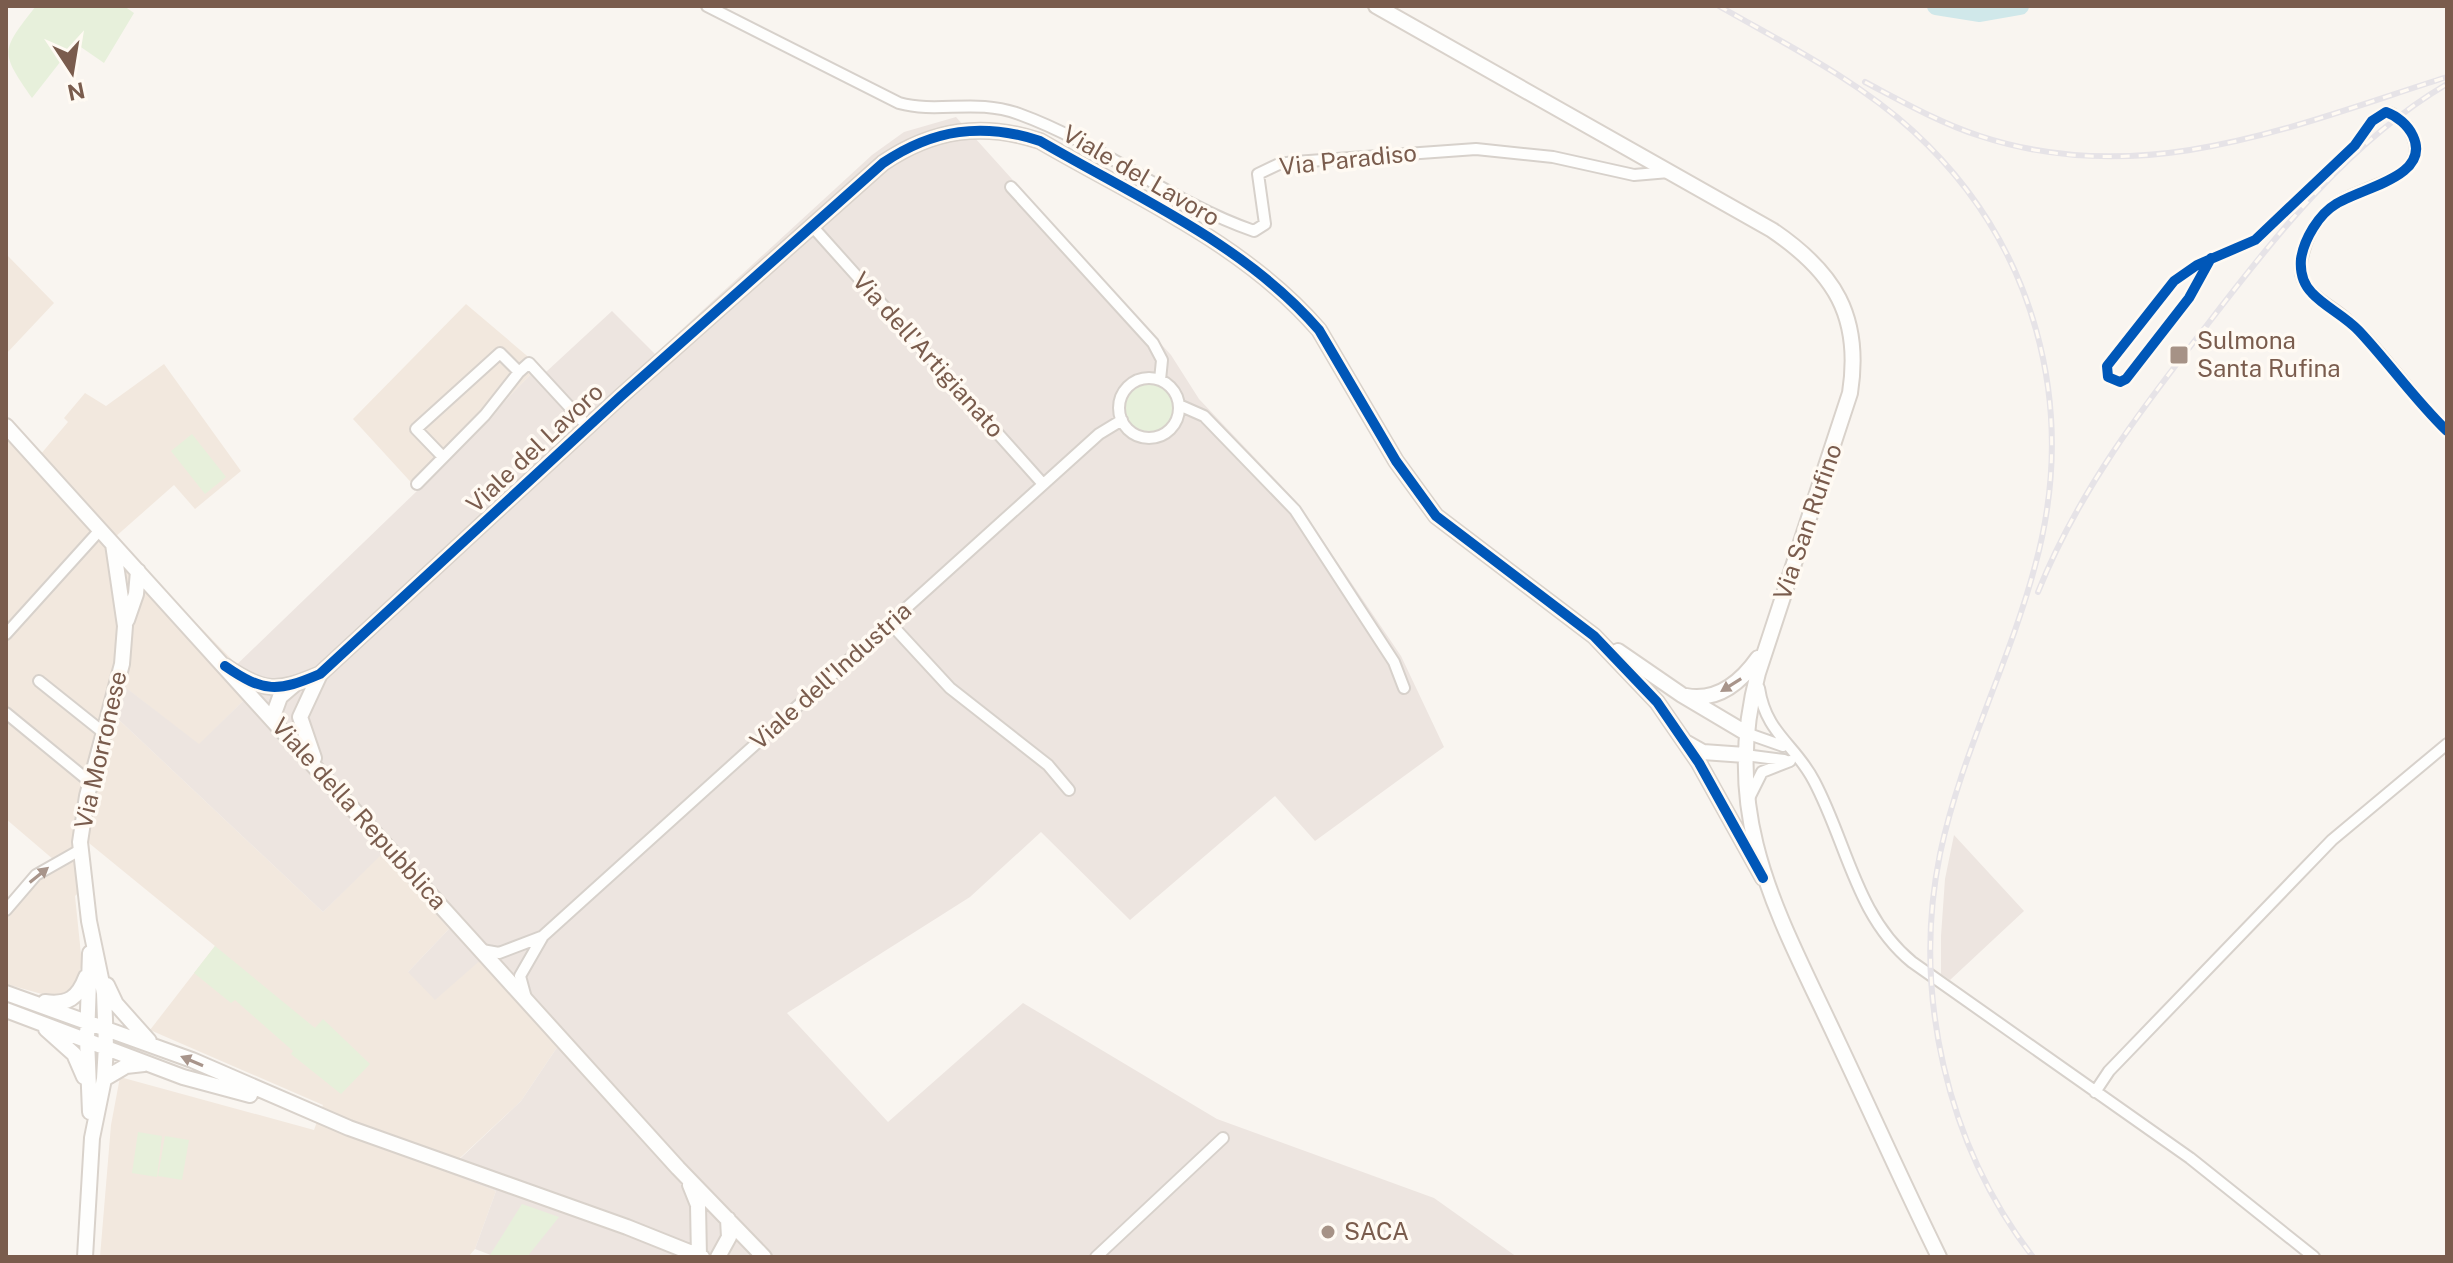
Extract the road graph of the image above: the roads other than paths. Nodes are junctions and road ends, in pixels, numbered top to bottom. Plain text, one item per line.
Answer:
1 (707, 6) edge
2 (1376, 6) edge
3 (1017, 113) junction
4 (2392, 114) dead end
5 (2407, 126) dead end
6 (1010, 131) junction
7 (1669, 172) junction
8 (1011, 187) dead end
9 (812, 226) junction
10 (2211, 258) junction
11 (519, 372) junction
12 (1160, 380) junction
13 (1179, 405) junction
14 (1122, 420) junction
15 (6, 426) edge
16 (588, 427) junction
17 (2447, 431) edge
18 (443, 457) junction
19 (417, 484) dead end
20 (1043, 484) junction
21 (100, 530) junction
22 (113, 543) junction
23 (138, 571) junction
24 (121, 592) junction
25 (166, 601) junction
26 (132, 605) junction
27 (890, 623) junction
28 (125, 626) junction
29 (6, 634) edge
30 (1594, 636) junction
31 (1765, 648) junction
32 (225, 666) junction
33 (1758, 673) junction
34 (320, 674) junction
35 (39, 681) dead end
36 (294, 685) junction
37 (1404, 688) dead end
38 (1682, 695) junction
39 (305, 703) junction
40 (6, 713) edge
41 (272, 719) junction
42 (104, 733) junction
43 (1746, 733) junction
44 (1684, 740) junction
45 (2447, 744) edge
46 (1745, 755) junction
47 (1791, 756) junction
48 (320, 771) junction
49 (90, 782) junction
50 (1069, 790) dead end
51 (1747, 810) junction
52 (80, 850) junction
53 (1763, 878) junction
54 (6, 910) edge
55 (543, 936) junction
56 (519, 947) junction
57 (482, 950) junction
58 (525, 964) junction
59 (95, 966) junction
60 (501, 972) junction
61 (6, 993) edge
62 (527, 1000) junction
63 (6, 1010) edge
64 (32, 1020) junction
65 (88, 1023) junction
66 (105, 1028) junction
67 (87, 1039) junction
68 (106, 1046) junction
69 (155, 1047) junction
70 (150, 1064) junction
71 (104, 1079) junction
72 (2095, 1092) junction
73 (89, 1095) junction
74 (289, 1105) junction
75 (92, 1138) junction
76 (1223, 1138) dead end
77 (678, 1168) junction
78 (531, 1194) junction
79 (699, 1219) junction
80 (728, 1219) junction
81 (663, 1240) junction
82 (700, 1256) edge
83 (85, 1257) edge
84 (677, 1257) edge
85 (718, 1257) edge
86 (764, 1257) edge
87 (1096, 1257) edge
88 (1939, 1257) edge
89 (2314, 1257) edge

1 - 3 street, Via Paradiso
2 - 7 street, Via San Rufino
3 - 6 street
3 - 7 street, Via Paradiso
4 - 10 street
5 - 17 street
6 - 9 street, Viale del Lavoro
6 - 30 street, Viale del Lavoro
7 - 31 street, Via San Rufino
8 - 12 street
9 - 16 street, Viale del Lavoro
9 - 20 street, Via dell'Artigianato
10 - 10 street
11 - 16 street
11 - 18 street
11 - 18 street
12 - 13 street
12 - 14 street
13 - 14 street
13 - 37 street
14 - 20 street, Viale dell'Industria
15 - 21 street, Viale della Repubblica
16 - 34 street, Viale del Lavoro
18 - 19 street
20 - 27 street, Viale dell'Industria
21 - 22 street, Viale della Repubblica
21 - 29 street
22 - 23 street, Viale della Repubblica
22 - 24 street, Via Morronese
23 - 24 street
23 - 25 street, Viale della Repubblica
23 - 26 street, Via Morronese
24 - 28 street, Via Morronese
25 - 26 street
25 - 32 street, Viale della Repubblica
26 - 28 street, Via Morronese
27 - 50 street
27 - 55 street, Viale dell'Industria
28 - 42 street, Via Morronese
30 - 38 street, Viale del Lavoro
30 - 44 street, Viale del Lavoro
31 - 33 street, Via San Rufino
31 -> 38 street
32 - 36 street
32 - 41 street, Viale della Repubblica
33 - 43 street, Via San Rufino
33 - 47 street
34 - 36 street
34 - 39 street
35 - 42 street
36 - 41 street
38 - 43 street, Viale del Lavoro
39 - 41 street
39 - 48 street
40 - 49 street
41 - 48 street, Viale della Repubblica
42 - 49 street, Via Morronese
43 - 46 street, Via San Rufino
43 - 47 street
44 - 46 street
44 - 53 street, Viale del Lavoro
45 - 72 street
46 - 47 street
46 - 51 street, Via San Rufino
47 - 51 street
47 - 72 street
48 - 57 street, Viale della Repubblica
49 - 52 street, Via Morronese
51 - 53 street, Via San Rufino
54 -> 52 street
52 - 59 street, Via Morronese
53 - 88 street, Via San Rufino
55 - 56 street, Viale dell'Industria
55 - 58 street, Viale dell'Industria
56 - 57 street, Viale dell'Industria
56 - 60 street, Viale dell'Industria
57 - 60 street, Viale della Repubblica
58 - 60 street
58 - 62 street
59 - 61 street, Via Morronese
59 - 65 street, Via Morronese
59 - 66 street, Via Morronese
59 - 69 street, Via Morronese
60 - 62 street, Viale della Repubblica
61 - 65 street
62 - 77 street, Viale della Repubblica
63 - 64 street
64 - 67 street
64 - 73 street
65 - 66 street
65 - 67 street, Via Morronese
66 - 68 street, Via Morronese
66 - 69 street
67 - 68 street
67 - 73 street, Via Morronese
68 - 70 street
68 - 71 street, Via Morronese
74 -> 69 street
70 - 71 street
70 - 74 street
71 - 75 street, Via Morronese
72 - 89 street
73 - 75 street
74 - 78 street
75 - 83 street
76 - 87 street
77 - 79 street, Viale della Repubblica
77 - 80 street, Viale della Repubblica
78 - 81 street
78 - 84 street
79 - 81 street
79 - 82 street, Viale della Repubblica
80 - 85 street
80 - 86 street, Viale della Repubblica
81 - 82 street

